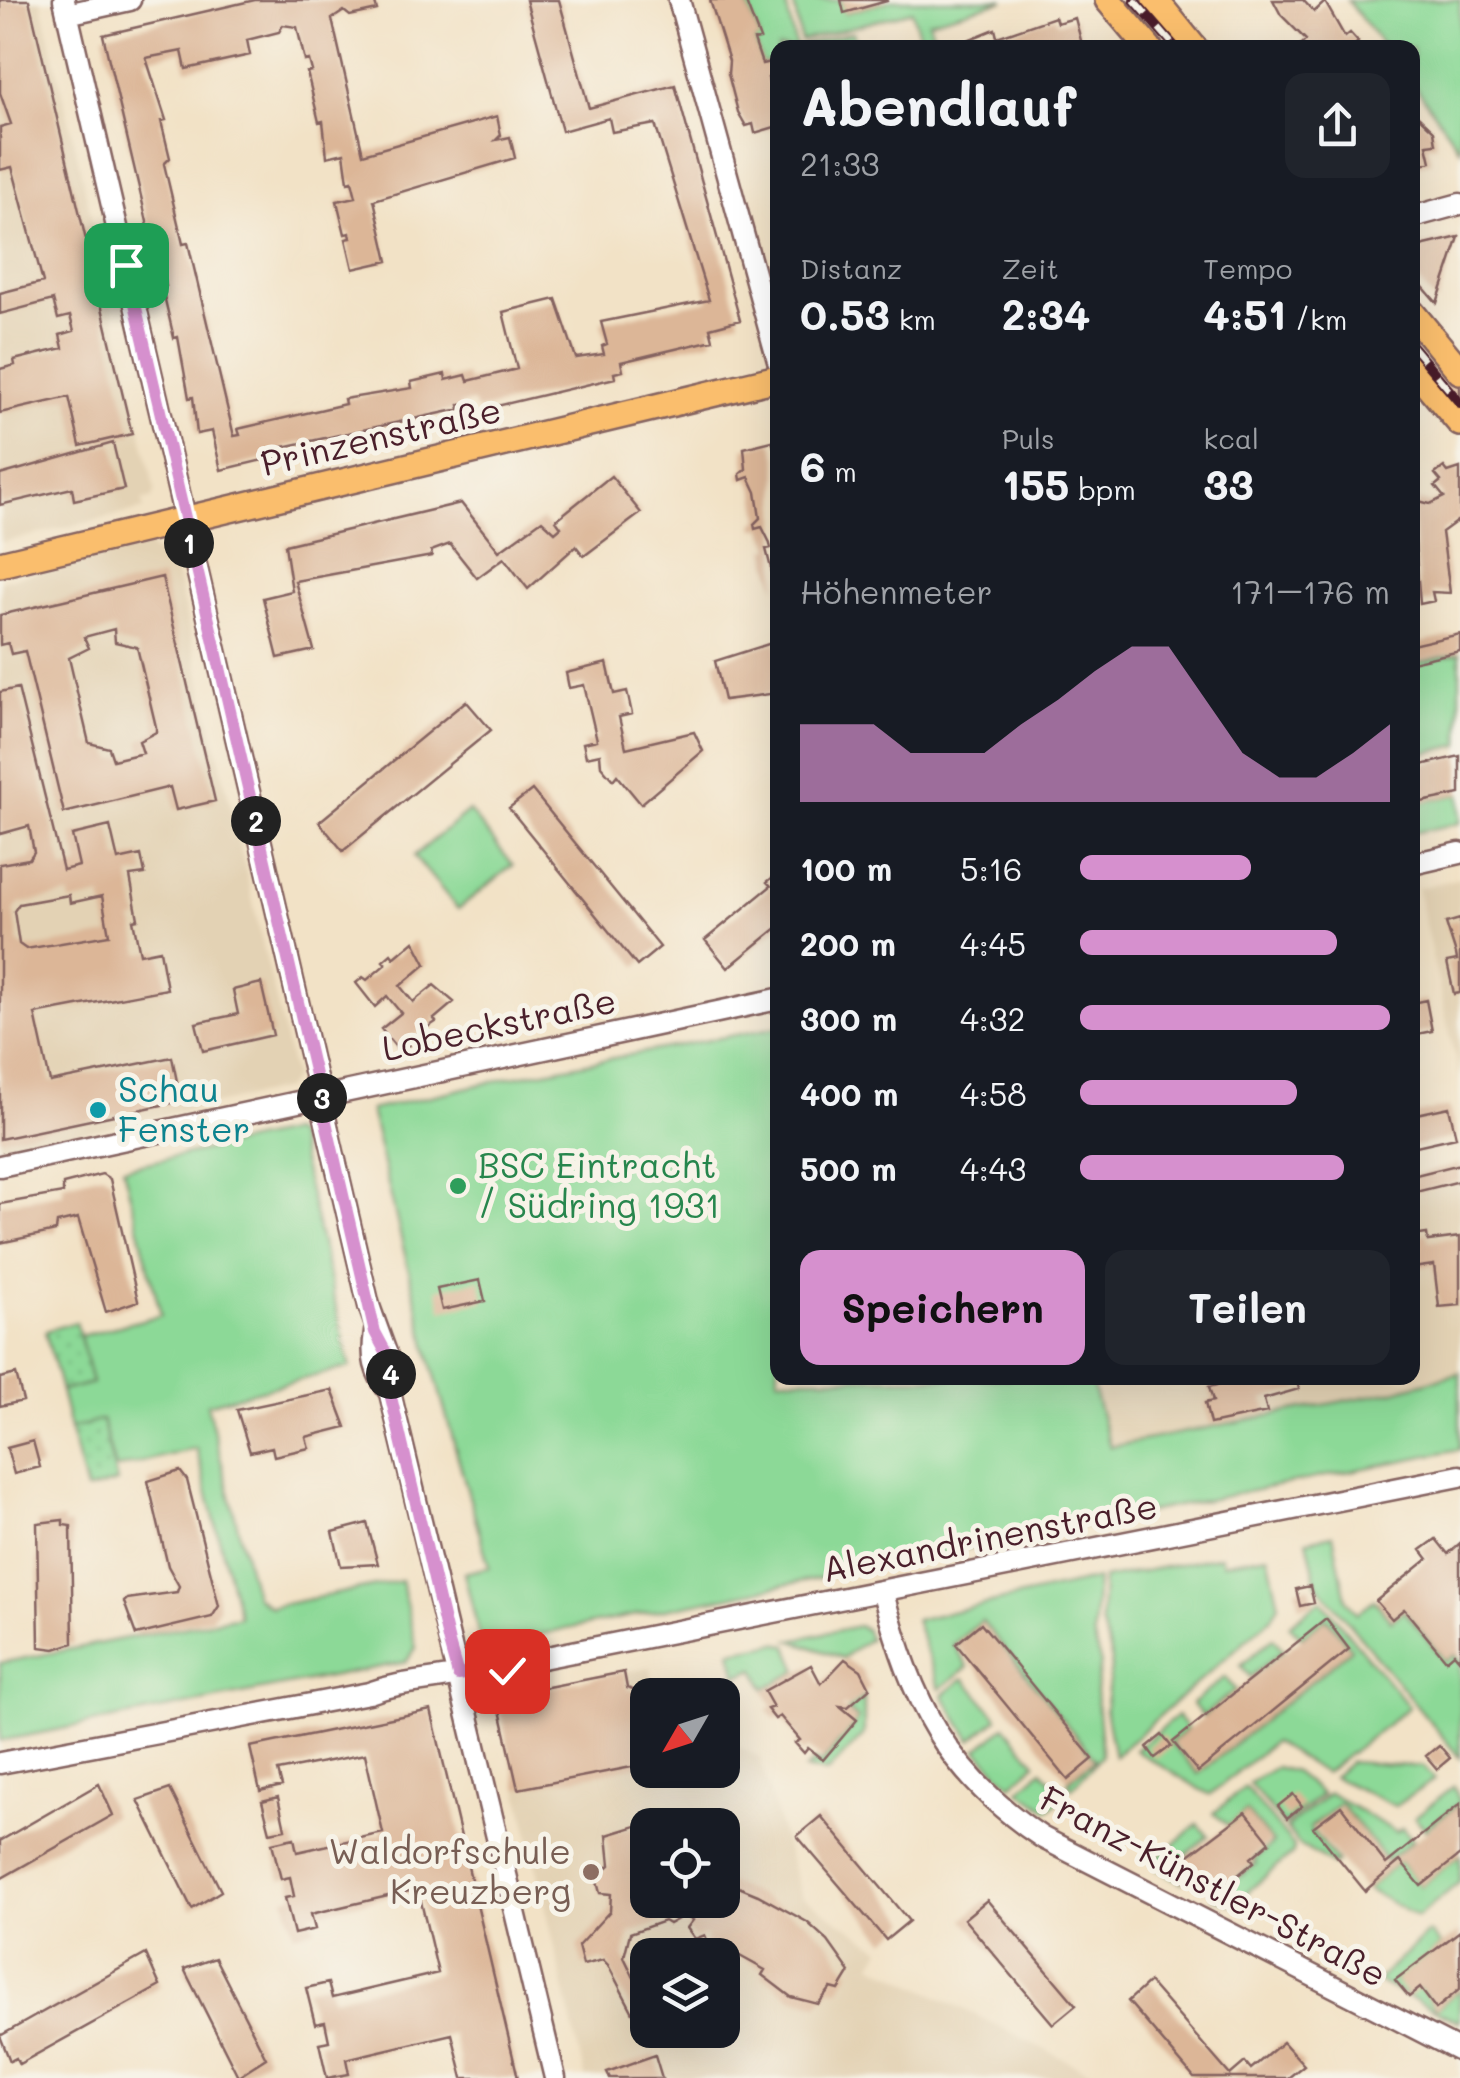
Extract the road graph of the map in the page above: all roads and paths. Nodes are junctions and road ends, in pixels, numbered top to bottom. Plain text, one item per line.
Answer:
1 (130, 0) edge
2 (679, 0) edge
3 (1108, 0) edge
4 (1155, 0) edge
5 (66, 7) edge
6 (1143, 40) edge
7 (1188, 40) edge
8 (1460, 204) edge
9 (1420, 215) edge
10 (1420, 323) edge
11 (770, 332) edge
12 (1460, 371) edge
13 (1420, 376) edge
14 (770, 380) edge
15 (1460, 423) edge
16 (184, 519) junction
17 (0, 564) edge
18 (1460, 853) edge
19 (1420, 862) edge
20 (770, 1002) edge
21 (321, 1096) junction
22 (0, 1166) edge
23 (1460, 1476) edge
24 (883, 1593) junction
25 (458, 1675) junction
26 (0, 1763) edge
27 (1460, 2051) edge
28 (555, 2078) edge

1 - 5 street
2 - 11 street
3 - 6 main road
4 - 7 main road
5 - 16 street
8 - 9 street
10 - 12 main road
13 - 15 main road
14 - 16 main road, Prinzenstraße
16 - 17 main road, Prinzenstraße
16 - 21 street
18 - 19 street
20 - 21 street, Lobeckstraße
21 - 22 street, Lobeckstraße
21 - 25 street
23 - 24 street, Alexandrinenstraße
24 - 25 street, Alexandrinenstraße
24 - 27 street, Franz-Künstler-Straße
25 - 26 street, Alexandrinenstraße
25 - 28 street

